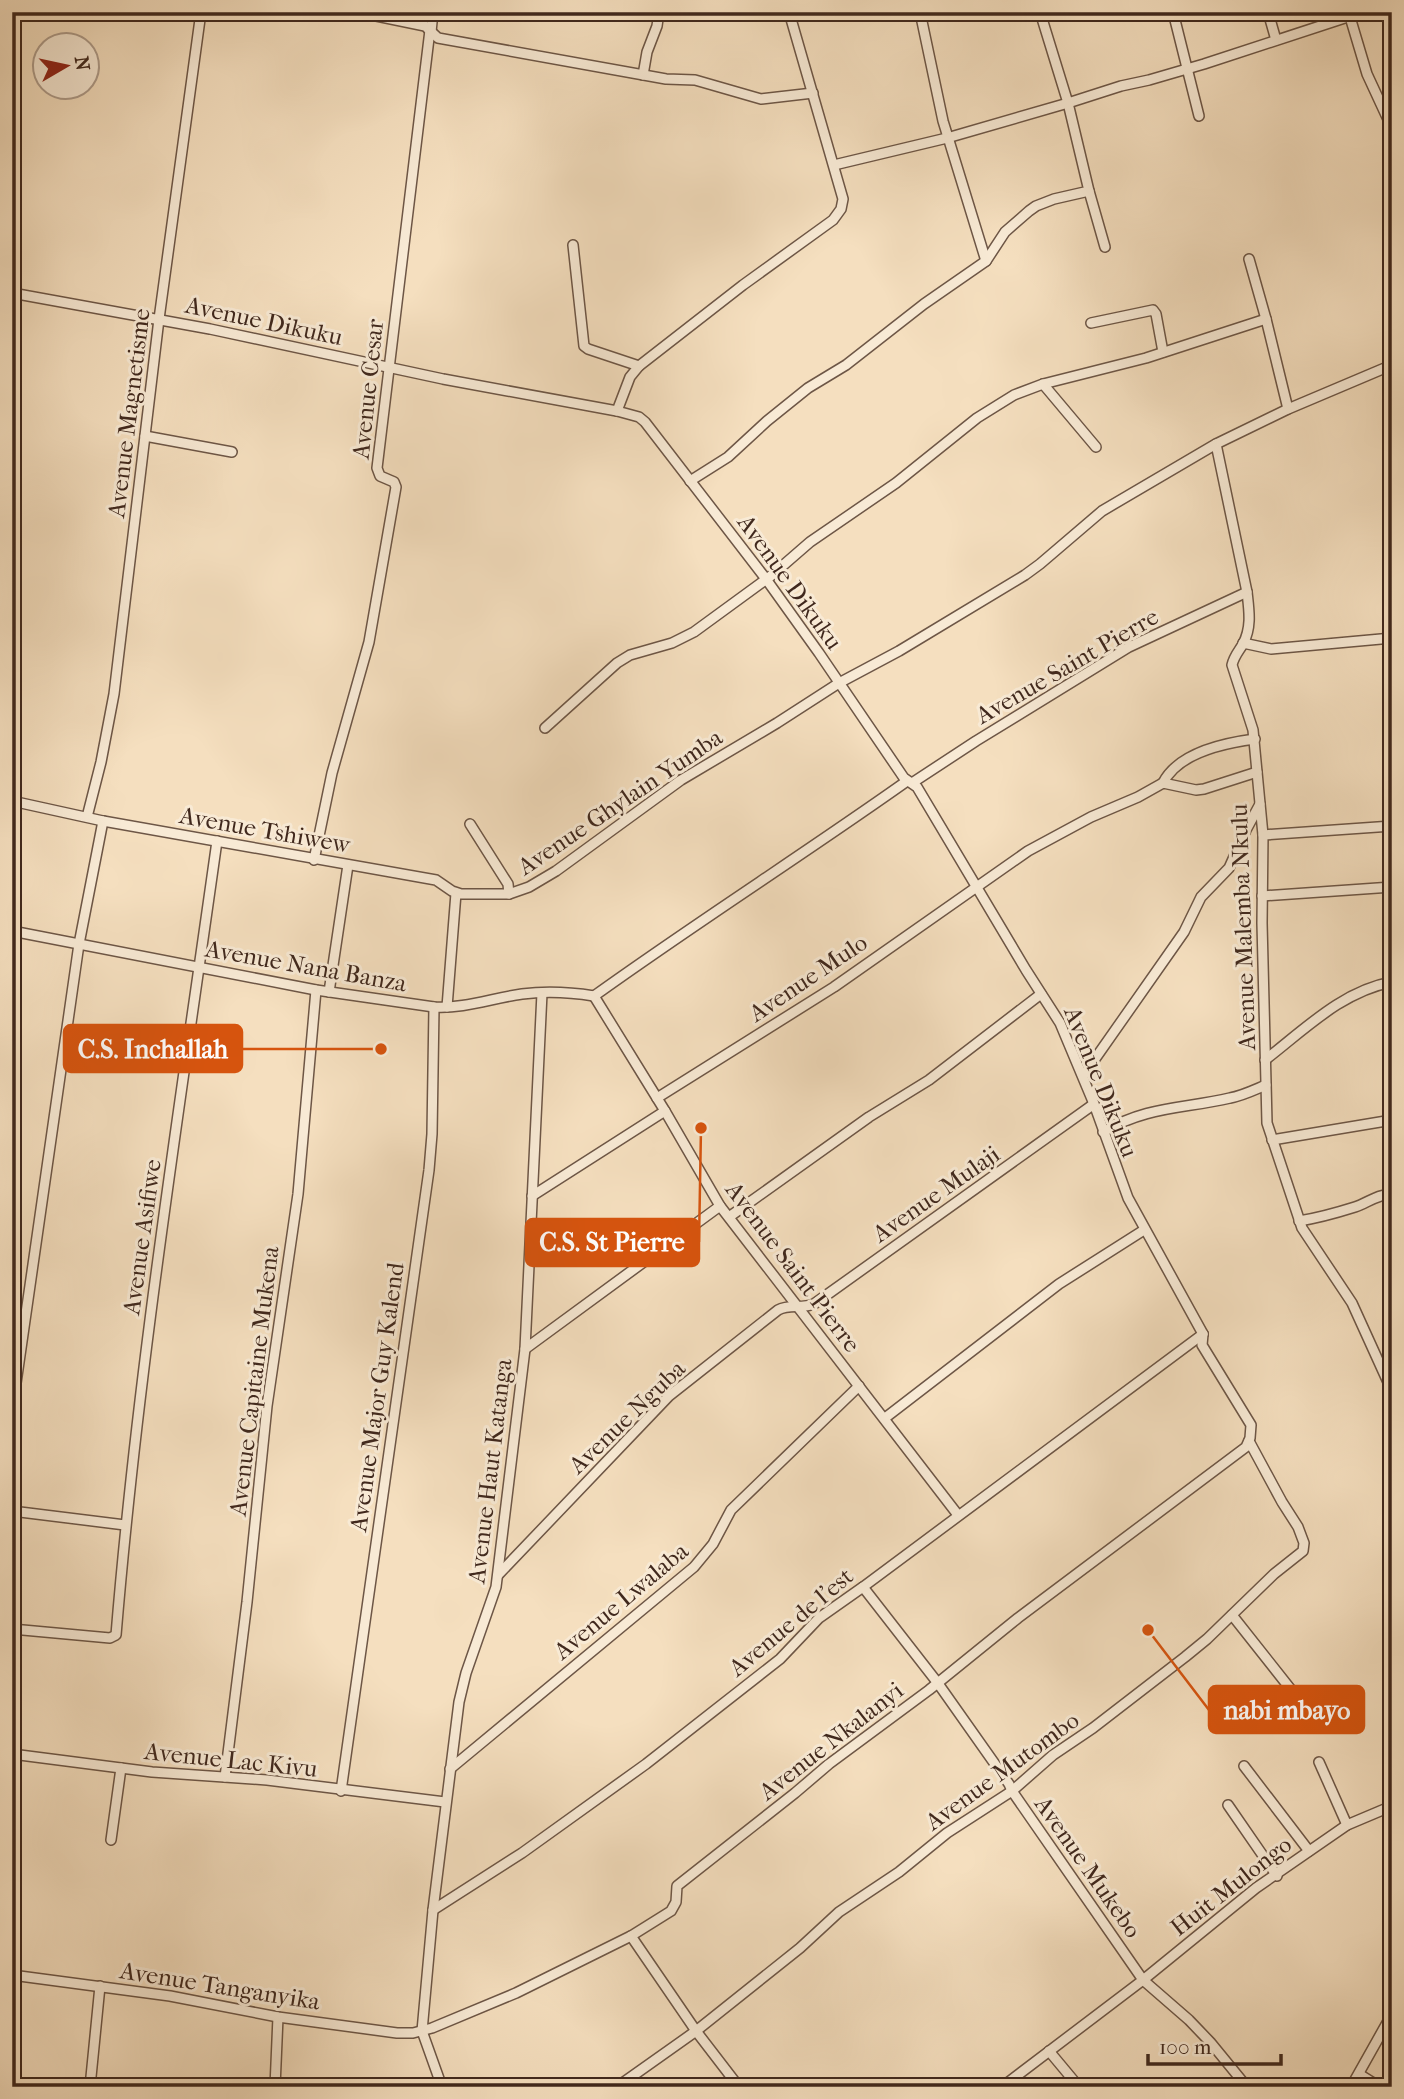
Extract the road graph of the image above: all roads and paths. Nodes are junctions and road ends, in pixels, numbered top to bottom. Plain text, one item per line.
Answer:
1 (201, 12) edge
2 (357, 12) edge
3 (433, 12) edge
4 (659, 12) edge
5 (789, 12) edge
6 (920, 12) edge
7 (1040, 12) edge
8 (1174, 12) edge
9 (1268, 12) edge
10 (1363, 12) edge
11 (1350, 17) junction
12 (430, 31) junction
13 (1276, 40) junction
14 (1187, 68) junction
15 (643, 75) junction
16 (813, 93) junction
17 (1068, 103) junction
18 (1199, 116) dead end
19 (1392, 128) edge
20 (947, 138) junction
21 (834, 165) junction
22 (1089, 191) junction
23 (573, 245) dead end
24 (1105, 247) dead end
25 (1249, 259) dead end
26 (986, 261) junction
27 (12, 293) edge
28 (159, 319) junction
29 (1266, 319) junction
30 (1091, 323) dead end
31 (1163, 352) junction
32 (1392, 365) edge
33 (639, 366) junction
34 (389, 368) junction
35 (1043, 384) junction
36 (1287, 409) junction
37 (617, 411) junction
38 (145, 436) junction
39 (1216, 444) junction
40 (1096, 447) dead end
41 (232, 452) dead end
42 (690, 481) junction
43 (766, 579) junction
44 (1247, 592) junction
45 (1392, 638) edge
46 (1243, 643) junction
47 (839, 683) junction
48 (545, 729) dead end
49 (1255, 739) junction
50 (1257, 772) junction
51 (910, 782) junction
52 (1163, 783) junction
53 (12, 801) edge
54 (1260, 804) junction
55 (87, 817) junction
56 (103, 821) junction
57 (470, 824) dead end
58 (1392, 826) edge
59 (1264, 835) junction
60 (217, 841) junction
61 (314, 860) junction
62 (348, 864) junction
63 (976, 886) junction
64 (1392, 887) edge
65 (456, 893) junction
66 (509, 894) junction
67 (1262, 896) junction
68 (12, 931) edge
69 (79, 944) junction
70 (200, 968) junction
71 (1392, 982) edge
72 (316, 990) junction
73 (329, 992) junction
74 (542, 993) junction
75 (1041, 994) junction
76 (594, 996) junction
77 (434, 1007) junction
78 (447, 1007) junction
79 (1265, 1060) junction
80 (1083, 1076) junction
81 (1266, 1085) junction
82 (657, 1098) junction
83 (1094, 1104) junction
84 (665, 1111) junction
85 (1392, 1120) edge
86 (1103, 1132) junction
87 (1272, 1140) junction
88 (1392, 1194) edge
89 (532, 1196) junction
90 (720, 1206) junction
91 (729, 1217) junction
92 (1299, 1221) junction
93 (1144, 1230) junction
94 (796, 1307) junction
95 (1203, 1334) junction
96 (525, 1349) junction
97 (859, 1387) junction
98 (1392, 1391) edge
99 (12, 1411) edge
100 (885, 1419) junction
101 (1250, 1441) junction
102 (12, 1511) edge
103 (958, 1515) junction
104 (125, 1525) junction
105 (498, 1575) junction
106 (863, 1587) junction
107 (1231, 1615) junction
108 (12, 1629) edge
109 (937, 1682) junction
110 (1300, 1700) dead end
111 (12, 1754) edge
112 (1319, 1762) dead end
113 (1244, 1766) dead end
114 (121, 1768) junction
115 (450, 1769) junction
116 (225, 1777) junction
117 (341, 1791) junction
118 (1012, 1791) junction
119 (445, 1802) junction
120 (1228, 1805) dead end
121 (1392, 1806) edge
122 (1348, 1825) junction
123 (111, 1840) dead end
124 (1308, 1851) junction
125 (1277, 1876) junction
126 (433, 1910) junction
127 (631, 1936) junction
128 (12, 1975) edge
129 (1143, 1980) junction
130 (100, 1986) junction
131 (1392, 2014) edge
132 (278, 2017) junction
133 (422, 2031) junction
134 (696, 2031) junction
135 (1049, 2051) junction
136 (1359, 2074) junction
137 (90, 2087) edge
138 (275, 2087) edge
139 (442, 2087) edge
140 (617, 2087) edge
141 (739, 2087) edge
142 (1002, 2087) edge
143 (1079, 2087) edge
144 (1247, 2087) edge
145 (1351, 2087) edge
146 (1380, 2087) edge

1 - 28 street, Avenue Magnetisme
2 - 12 street
3 - 12 street, Avenue Cesar
4 - 15 street
5 - 16 street
6 - 20 street
7 - 17 street
8 - 14 street
9 - 13 street
10 - 11 street
11 - 13 street
11 - 19 street
12 - 15 street
12 - 34 street, Avenue Cesar
13 - 14 street
14 - 17 street
14 - 18 street
15 - 16 street
16 - 21 street
17 - 20 street
17 - 22 street
20 - 21 street
20 - 26 street
21 - 33 street
22 - 24 street
22 - 26 street
23 - 33 street
25 - 29 street
26 - 42 street
27 - 28 street, Avenue Dikuku
28 - 34 street, Avenue Dikuku
28 - 38 street, Avenue Magnetisme
29 - 31 street
29 - 36 street
30 - 31 street
31 - 35 street
32 - 36 street, Avenue Ghylain Yumba
33 - 37 street
34 - 37 street, Avenue Dikuku
34 - 61 street, Avenue Cesar
35 - 40 street
35 - 43 street
36 - 39 street, Avenue Ghylain Yumba
37 - 42 street, Avenue Dikuku
38 - 41 street
38 - 55 street, Avenue Magnetisme
39 - 44 street, Avenue Malemba Nkulu
39 - 47 street, Avenue Ghylain Yumba
42 - 43 street, Avenue Dikuku
43 - 47 street, Avenue Dikuku
43 - 48 street
44 - 46 street, Avenue Malemba Nkulu
44 - 51 street, Avenue Saint Pierre
45 - 46 street
46 - 49 street, Avenue Malemba Nkulu
47 - 51 street, Avenue Dikuku
47 - 66 street, Avenue Ghylain Yumba
49 - 50 street, Avenue Malemba Nkulu
49 - 52 street, Avenue Mulo
50 - 52 street
50 - 54 street, Avenue Malemba Nkulu
51 - 63 street, Avenue Dikuku
51 - 76 street, Avenue Saint Pierre
52 - 63 street, Avenue Mulo
53 - 55 street, Avenue Tshiwew
54 - 59 street, Avenue Malemba Nkulu
54 - 80 street
55 - 56 street, Avenue Tshiwew
56 - 60 street, Avenue Tshiwew
56 - 69 street
57 - 66 street
58 - 59 street
59 - 67 street, Avenue Malemba Nkulu
60 - 61 street, Avenue Tshiwew
60 - 70 street, Avenue Asifiwe
61 - 62 street, Avenue Tshiwew
62 - 65 street, Avenue Tshiwew
62 - 73 street
63 - 75 street, Avenue Dikuku
63 - 82 street, Avenue Mulo
64 - 67 street
65 - 66 street, Avenue Tshiwew
65 - 78 street
67 - 79 street, Avenue Malemba Nkulu
68 - 69 street, Avenue Nana Banza
69 - 70 street, Avenue Nana Banza
69 - 99 street
70 - 72 street, Avenue Nana Banza
70 - 104 street, Avenue Asifiwe
71 - 79 street
72 - 73 street, Avenue Nana Banza
72 - 116 street, Avenue Capitaine Mukena
73 - 77 street, Avenue Nana Banza
74 - 76 street, Avenue Nana Banza
74 - 78 street, Avenue Nana Banza
74 - 89 street, Avenue Haut Katanga
75 - 80 street, Avenue Dikuku
75 - 91 street
76 - 82 street, Avenue Saint Pierre
77 - 78 street, Avenue Nana Banza
77 - 117 street, Avenue Major Guy Kalend
79 - 81 street, Avenue Malemba Nkulu
80 - 83 street, Avenue Dikuku
81 - 86 street
81 - 87 street, Avenue Malemba Nkulu
82 - 84 street, Avenue Saint Pierre
83 - 86 street, Avenue Dikuku
83 - 94 street, Avenue Mulaji
84 - 89 street
84 - 90 street, Avenue Saint Pierre
85 - 87 street
86 - 93 street, Avenue Dikuku
87 - 92 street, Avenue Malemba Nkulu
88 - 92 street
89 - 96 street, Avenue Haut Katanga
90 - 91 street, Avenue Saint Pierre
90 - 96 street
91 - 94 street, Avenue Saint Pierre
92 - 98 street, Avenue Malemba Nkulu
93 - 95 street, Avenue Dikuku
93 - 100 street
94 - 97 street, Avenue Saint Pierre
94 - 105 street, Avenue Nguba
95 - 101 street, Avenue Dikuku
95 - 103 street, Avenue de l'est
96 - 105 street, Avenue Haut Katanga
97 - 100 street, Avenue Saint Pierre
97 - 115 street, Avenue Lwalaba
100 - 103 street, Avenue Saint Pierre
101 - 107 street, Avenue Mutombo
101 - 109 street, Avenue Nkalanyi
102 - 104 street
103 - 106 street, Avenue de l'est
104 - 108 street, Avenue Asifiwe
105 - 115 street, Avenue Haut Katanga
106 - 109 street, Avenue Mukebo
106 - 126 street, Avenue de l'est
107 - 110 street
107 - 118 street, Avenue Mutombo
109 - 118 street, Avenue Mukebo
109 - 127 street, Avenue Nkalanyi
111 - 114 street, Avenue Lac Kivu
112 - 122 street
113 - 124 street
114 - 116 street, Avenue Lac Kivu
114 - 123 street
115 - 119 street, Avenue Haut Katanga
116 - 117 street, Avenue Lac Kivu
117 - 119 street, Avenue Lac Kivu
118 - 129 street, Avenue Mukebo
118 - 134 street, Avenue Mutombo
119 - 126 street, Avenue Haut Katanga
120 - 125 street
121 - 122 street, Huit Mulongo
122 - 124 street, Huit Mulongo
124 - 125 street, Huit Mulongo
125 - 129 street, Huit Mulongo
126 - 133 street, Avenue Haut Katanga
127 - 133 street, Avenue Nkalanyi
127 - 134 street
128 - 130 street, Avenue Tanganyika
129 - 135 street, Huit Mulongo
129 - 144 street, Avenue Mukebo
130 - 132 street, Avenue Tanganyika
130 - 137 street
131 - 136 street
132 - 133 street, Avenue Tanganyika
132 - 138 street
133 - 139 street
134 - 140 street, Avenue Mutombo
134 - 141 street
135 - 142 street, Huit Mulongo
135 - 143 street
136 - 145 street
136 - 146 street

